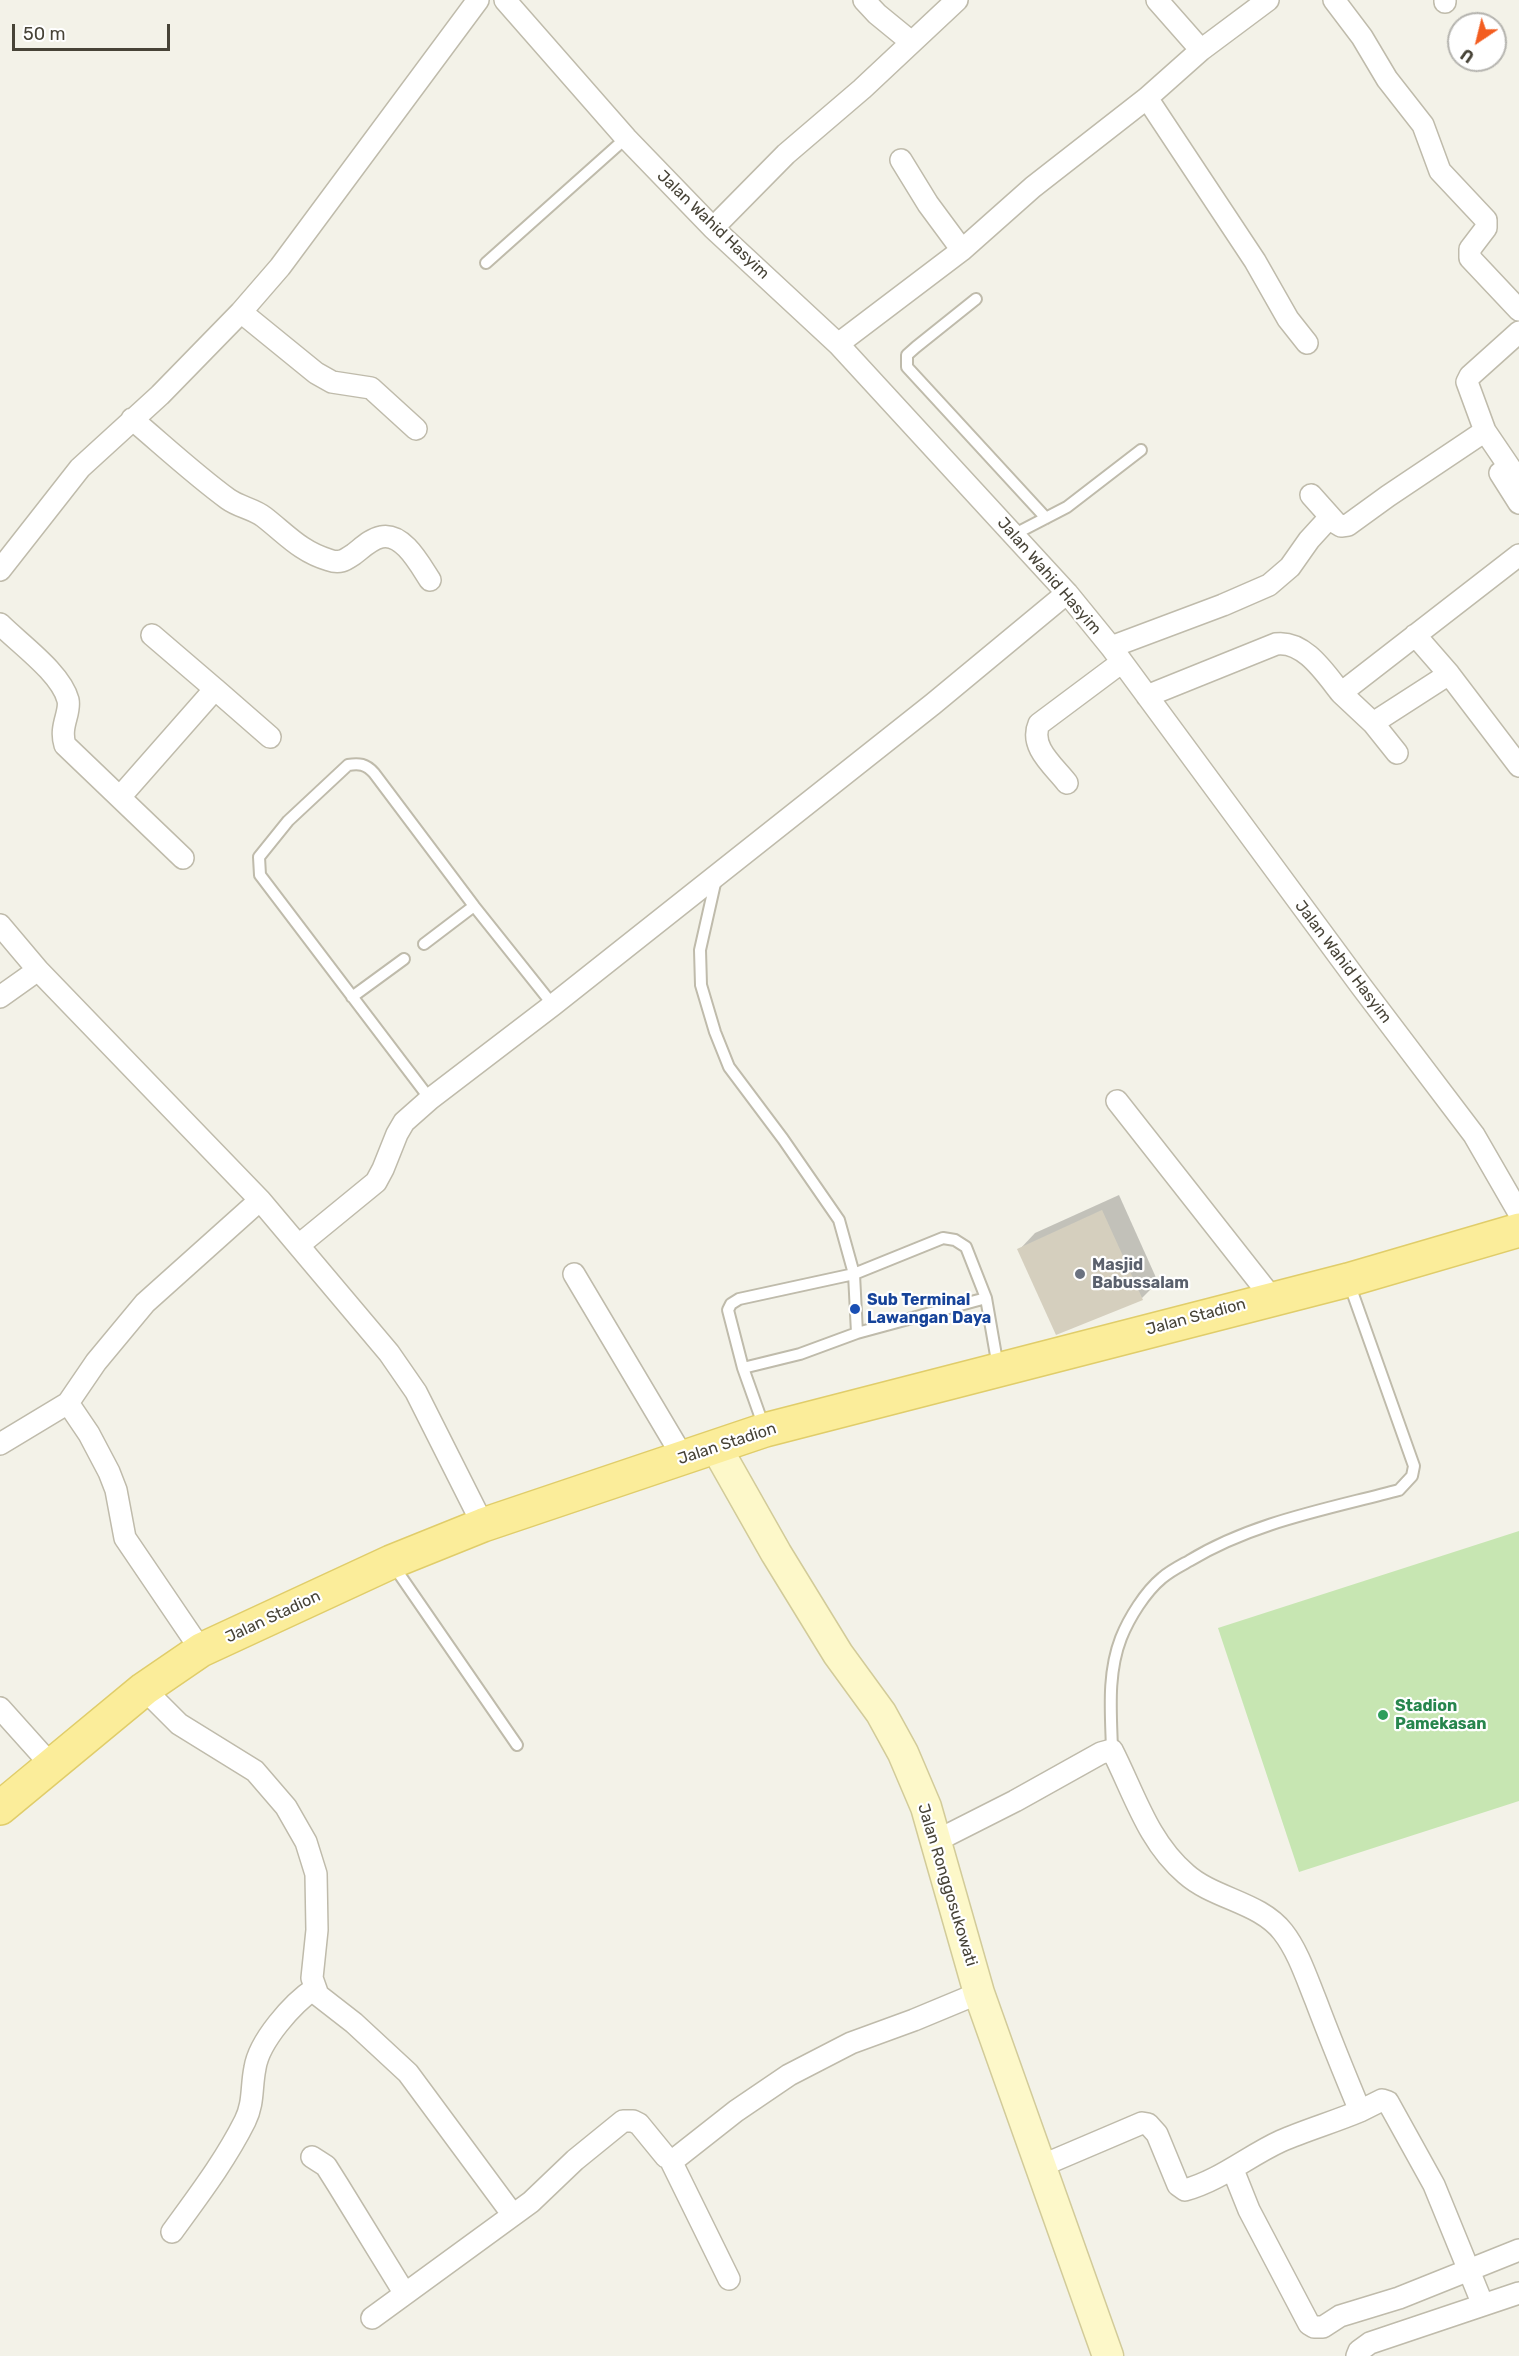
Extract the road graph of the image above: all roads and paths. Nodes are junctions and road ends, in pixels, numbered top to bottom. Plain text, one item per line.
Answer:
1 (478, 0) edge
2 (505, 0) edge
3 (864, 0) edge
4 (957, 0) edge
5 (1157, 0) edge
6 (1268, 0) edge
7 (1334, 0) edge
8 (910, 42) junction
9 (1201, 50) junction
10 (1147, 98) junction
11 (626, 138) junction
12 (901, 160) dead end
13 (713, 228) junction
14 (962, 250) junction
15 (486, 263) dead end
16 (976, 299) dead end
17 (1519, 310) edge
18 (242, 312) junction
19 (1519, 332) edge
20 (1307, 343) dead end
21 (838, 344) junction
22 (132, 419) junction
23 (416, 429) dead end
24 (1485, 441) junction
25 (1141, 450) dead end
26 (1519, 481) edge
27 (1311, 495) dead end
28 (1519, 503) edge
29 (1330, 517) junction
30 (1046, 519) junction
31 (1013, 535) junction
32 (1519, 555) edge
33 (0, 570) edge
34 (430, 580) dead end
35 (1067, 593) junction
36 (0, 624) edge
37 (1415, 635) junction
38 (152, 636) dead end
39 (1116, 654) junction
40 (1449, 674) junction
41 (215, 689) junction
42 (1341, 693) junction
43 (1147, 696) junction
44 (1373, 723) junction
45 (270, 737) dead end
46 (1396, 753) dead end
47 (1519, 766) edge
48 (1067, 783) dead end
49 (120, 797) junction
50 (183, 858) dead end
51 (716, 876) junction
52 (474, 906) junction
53 (0, 925) edge
54 (424, 944) dead end
55 (404, 959) dead end
56 (38, 970) junction
57 (0, 997) edge
58 (352, 997) junction
59 (553, 1005) junction
60 (430, 1099) junction
61 (1117, 1101) dead end
62 (261, 1200) junction
63 (1519, 1213) edge
64 (1519, 1230) edge
65 (299, 1245) junction
66 (574, 1274) dead end
67 (854, 1274) junction
68 (1348, 1280) junction
69 (986, 1298) junction
70 (1272, 1298) junction
71 (857, 1333) junction
72 (743, 1368) junction
73 (998, 1369) junction
74 (68, 1403) junction
75 (765, 1431) junction
76 (0, 1444) edge
77 (716, 1447) junction
78 (684, 1459) junction
79 (483, 1525) junction
80 (391, 1562) junction
81 (201, 1650) junction
82 (144, 1689) junction
83 (0, 1708) edge
84 (517, 1745) dead end
85 (1112, 1750) junction
86 (52, 1766) junction
87 (0, 1808) edge
88 (936, 1841) junction
89 (314, 1989) junction
90 (979, 1993) junction
91 (1360, 2111) junction
92 (312, 2157) dead end
93 (670, 2159) junction
94 (1041, 2166) junction
95 (1233, 2169) junction
96 (513, 2215) junction
97 (172, 2232) dead end
98 (1519, 2250) edge
99 (729, 2279) dead end
100 (1476, 2287) junction
101 (1519, 2293) edge
102 (405, 2294) junction
103 (372, 2318) dead end
104 (1108, 2356) edge
105 (1357, 2356) edge

1 - 18 street
2 - 11 street, Jalan Wahid Hasyim
3 - 8 street
4 - 8 street
5 - 9 street
6 - 9 street
7 - 17 street
8 - 13 street
9 - 10 street
10 - 14 street
10 - 20 street
11 - 13 street, Jalan Wahid Hasyim
11 - 15 lane
12 - 14 street
13 - 21 street, Jalan Wahid Hasyim
14 - 21 street
16 - 30 lane
18 - 22 street
18 - 23 street
19 - 24 street
21 - 31 street, Jalan Wahid Hasyim
22 - 33 street
22 - 34 street
24 - 26 street
24 - 28 street
24 - 29 street
25 - 30 lane
27 - 29 street
29 - 39 street
30 - 31 lane
31 - 35 street, Jalan Wahid Hasyim
32 - 37 street
35 - 39 street, Jalan Wahid Hasyim
35 - 51 street
36 - 49 street
37 - 40 street
37 - 42 street
38 - 41 street
39 - 43 street, Jalan Wahid Hasyim
39 - 48 street
40 - 44 street
40 - 47 street
41 - 45 street
41 - 49 street
42 - 43 street
42 - 44 street
43 - 63 street, Jalan Wahid Hasyim
44 - 46 street
49 - 50 street
51 - 59 street
51 - 67 lane
52 - 54 lane
52 - 58 lane
52 - 59 lane
53 - 56 street
55 - 58 lane
56 - 57 street
56 - 62 street
58 - 60 lane
59 - 60 street
60 - 65 street
61 - 70 street
62 - 65 street
62 - 74 street
64 - 68 main road, Jalan Stadion
65 - 79 street
66 - 78 street
67 - 69 lane
67 - 71 lane
67 - 72 lane
68 - 70 main road, Jalan Stadion
68 - 85 lane
69 - 71 lane
69 - 73 lane
70 - 73 main road, Jalan Stadion
71 - 72 lane
72 - 75 lane
73 - 75 main road, Jalan Stadion
74 - 76 street
74 - 81 street
75 - 77 main road, Jalan Stadion
77 - 78 main road, Jalan Stadion
77 - 88 main road, Jalan Ronggosukowati
78 - 79 main road, Jalan Stadion
79 - 80 main road, Jalan Stadion
80 - 81 main road, Jalan Stadion
80 - 84 lane
81 - 82 main road, Jalan Stadion
82 - 86 main road, Jalan Stadion
82 - 89 street
83 - 86 street
85 - 88 street
85 - 91 street
86 - 87 main road, Jalan Stadion
88 - 90 main road, Jalan Ronggosukowati
89 - 96 street
89 - 97 street
90 - 93 street
90 - 94 main road, Jalan Ronggosukowati
91 - 95 street
91 - 100 street
92 - 102 street
93 - 96 street
93 - 99 street
94 - 95 street
94 - 104 main road, Jalan Ronggosukowati
95 - 100 street
96 - 102 street
98 - 100 street
100 - 101 street
100 - 105 street
102 - 103 street

